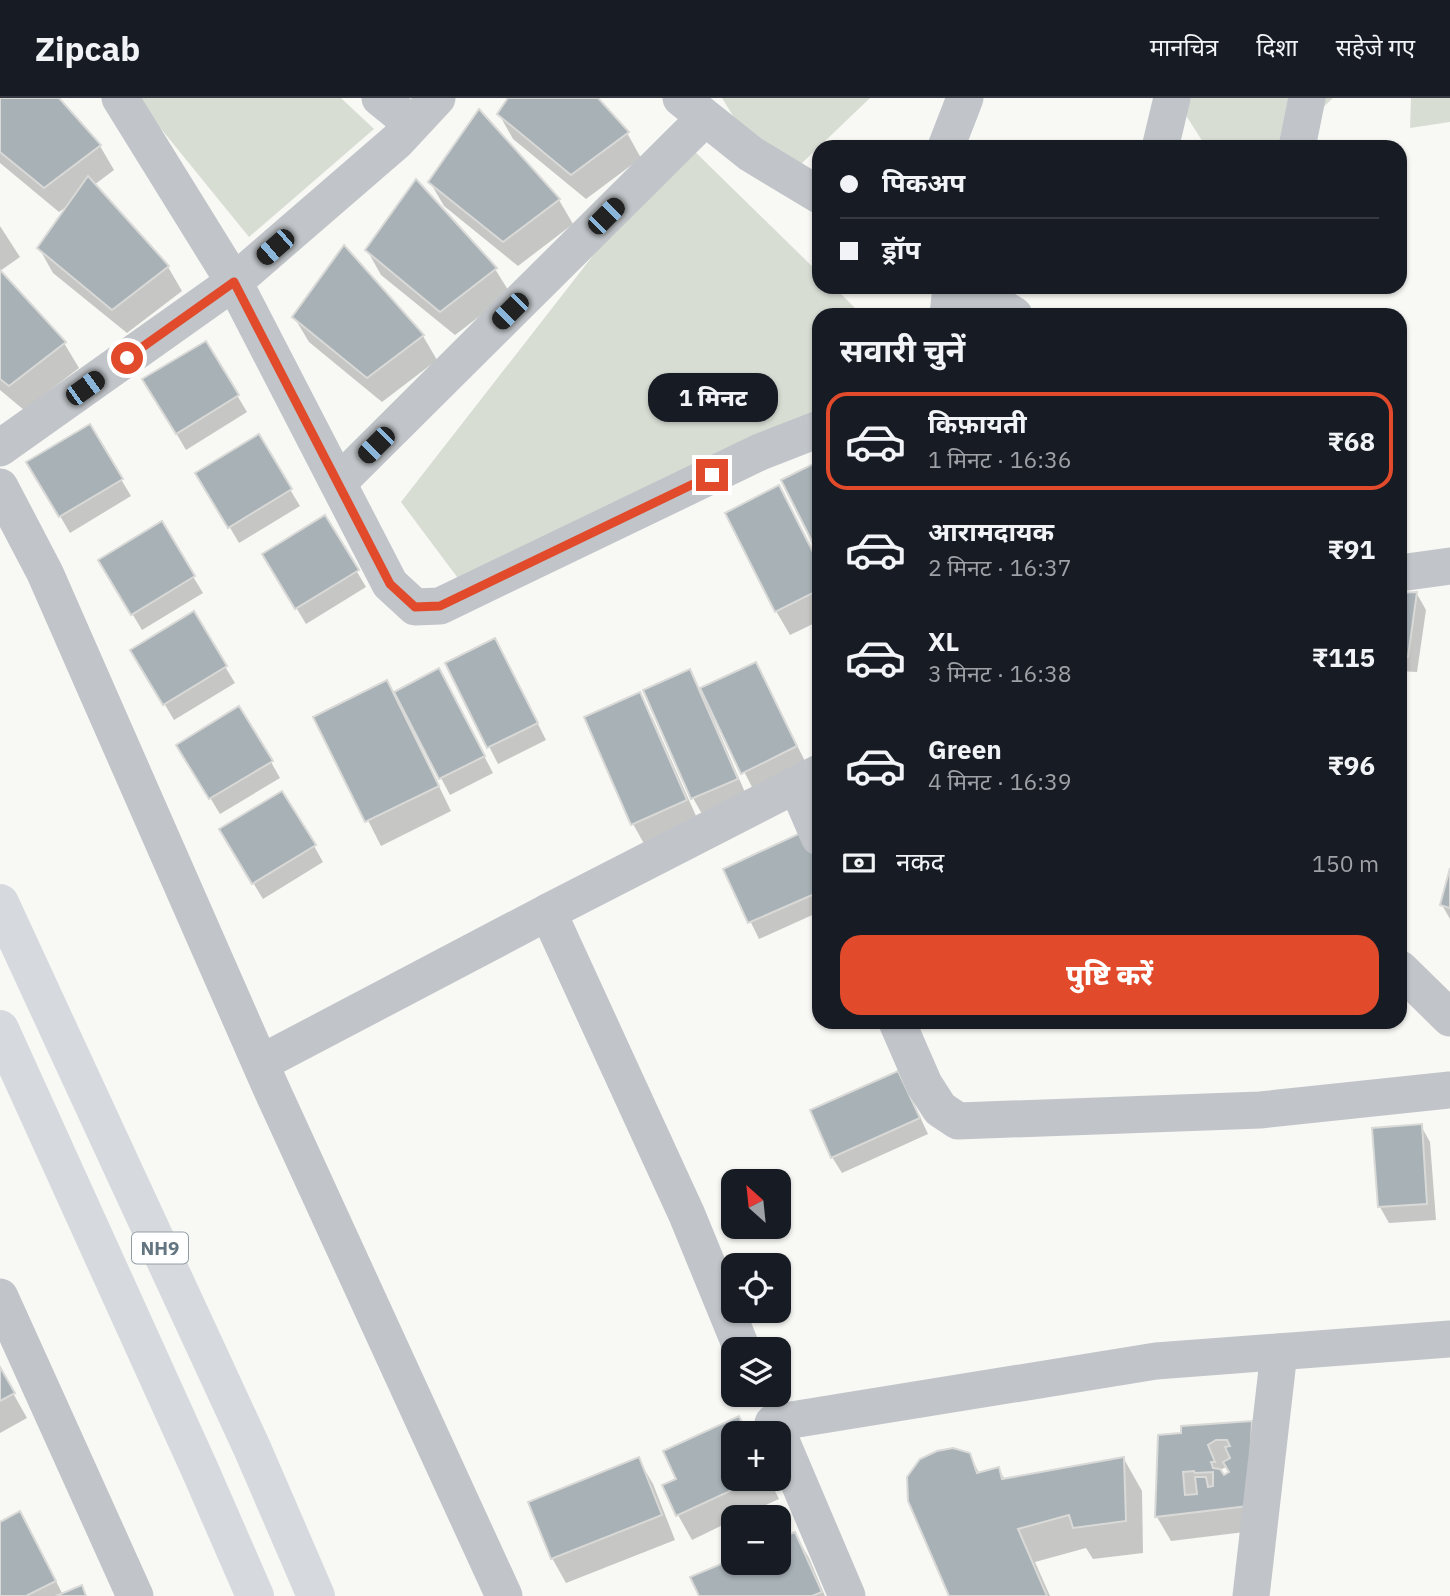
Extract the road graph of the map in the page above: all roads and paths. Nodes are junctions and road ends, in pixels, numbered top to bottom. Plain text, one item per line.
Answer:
1 (120, 98) edge
2 (380, 98) edge
3 (437, 98) edge
4 (965, 98) edge
5 (1172, 98) edge
6 (1307, 98) edge
7 (693, 108) edge
8 (412, 124) junction
9 (949, 140) edge
10 (1162, 140) edge
11 (1298, 140) edge
12 (812, 191) edge
13 (234, 282) junction
14 (980, 294) edge
15 (1002, 308) edge
16 (812, 432) edge
17 (0, 448) edge
18 (338, 483) junction
19 (0, 487) edge
20 (1450, 566) edge
21 (1407, 572) edge
22 (808, 780) edge
23 (812, 801) edge
24 (0, 903) edge
25 (548, 912) junction
26 (1407, 976) edge
27 (1450, 1018) edge
28 (0, 1029) edge
29 (900, 1029) edge
30 (261, 1063) junction
31 (1450, 1090) edge
32 (0, 1297) edge
33 (738, 1337) edge
34 (1450, 1339) edge
35 (1279, 1352) junction
36 (779, 1421) edge
37 (791, 1464) edge
38 (135, 1596) edge
39 (255, 1596) edge
40 (316, 1596) edge
41 (504, 1596) edge
42 (847, 1596) edge
43 (1251, 1596) edge

1 - 13 street
2 - 8 street
3 - 8 street
4 - 9 street
5 - 10 street
6 - 11 street
7 - 12 street
7 - 18 street
8 - 13 street
13 - 17 street
13 - 18 street
14 - 15 street
16 - 18 street
19 - 30 street
20 - 21 street
22 - 23 street
22 - 25 street
24 - 40 highway, NH9
25 - 30 street
25 - 33 street
26 - 27 street
28 - 39 highway, NH9
29 - 31 street
30 - 41 street
32 - 38 street
34 - 35 street
35 - 36 street
35 - 43 street
37 - 42 street

